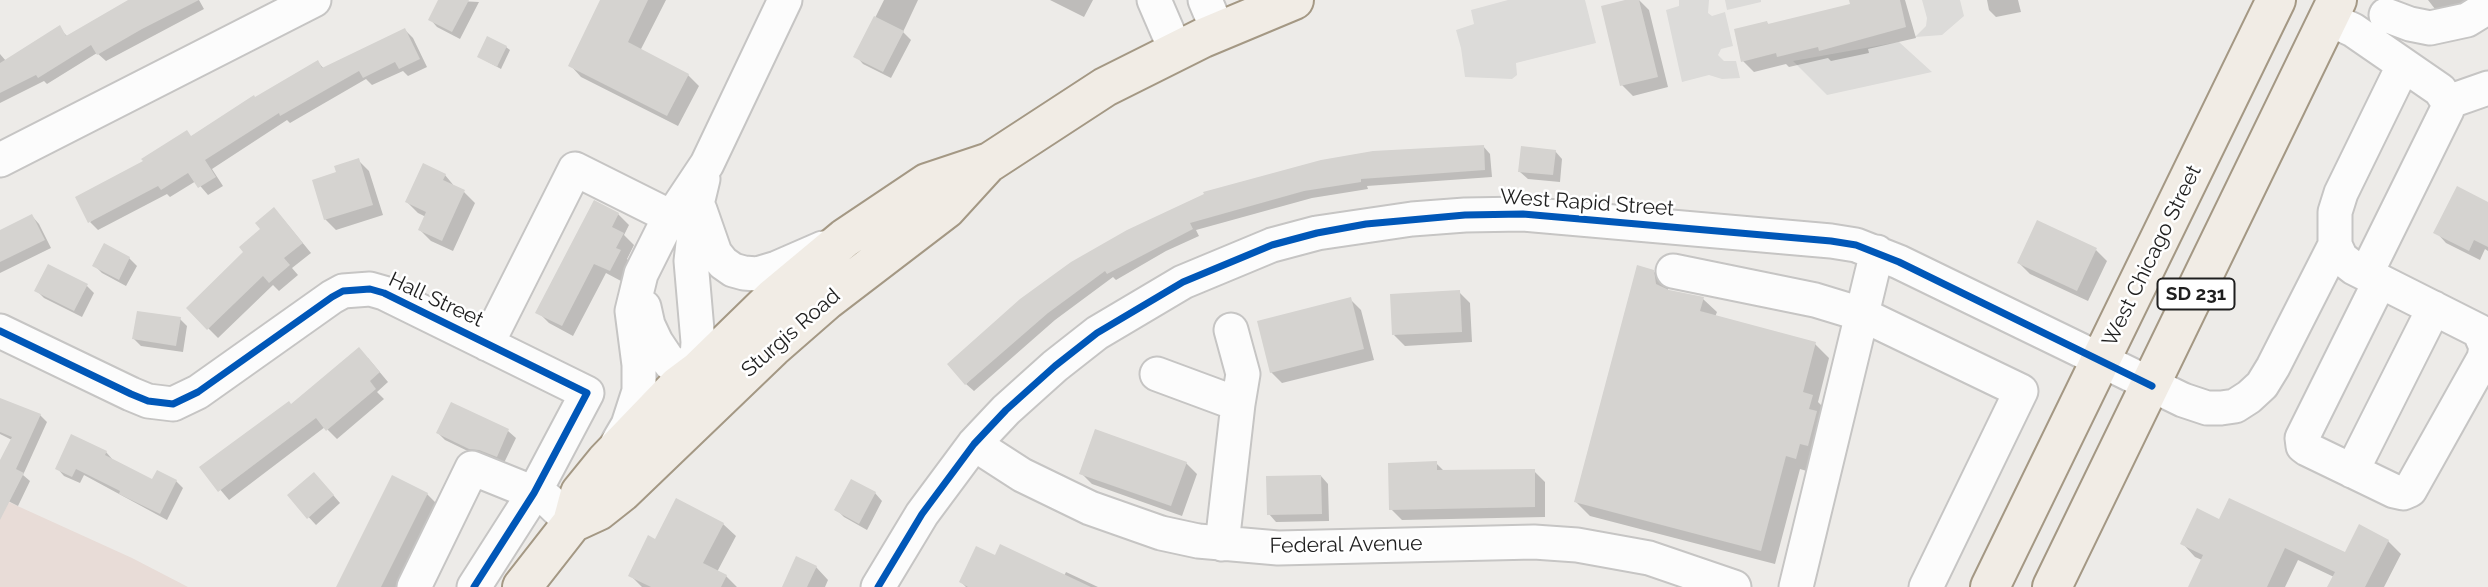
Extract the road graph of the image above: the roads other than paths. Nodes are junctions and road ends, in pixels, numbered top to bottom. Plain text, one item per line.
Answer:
1 (314, 0) edge
2 (785, 0) edge
3 (1154, 0) edge
4 (1294, 0) edge
5 (2276, 0) edge
6 (2390, 7) edge
7 (2488, 7) edge
8 (1211, 16) edge
9 (2340, 16) edge
10 (1176, 51) junction
11 (2403, 65) junction
12 (2488, 88) edge
13 (2448, 102) junction
14 (2202, 153) junction
15 (0, 160) edge
16 (990, 162) junction
17 (684, 208) junction
18 (845, 238) junction
19 (2335, 245) junction
20 (1877, 252) junction
21 (1673, 271) dead end
22 (641, 274) junction
23 (2373, 278) junction
24 (2434, 309) junction
25 (1861, 314) junction
26 (1231, 330) dead end
27 (0, 331) edge
28 (487, 344) junction
29 (2100, 361) junction
30 (749, 369) junction
31 (698, 371) junction
32 (1157, 374) dead end
33 (2152, 386) junction
34 (1238, 404) junction
35 (974, 444) junction
36 (606, 461) junction
37 (2352, 471) junction
38 (534, 493) junction
39 (2026, 513) junction
40 (585, 517) junction
41 (1222, 544) junction
42 (1807, 583) edge
43 (414, 587) edge
44 (474, 587) edge
45 (522, 587) edge
46 (878, 587) edge
47 (1734, 587) edge
48 (1926, 587) edge
49 (1990, 587) edge
50 (2008, 587) edge
51 (2052, 587) edge

1 - 15 street
2 - 17 street
3 - 10 street
4 - 8 main road, Sturgis Road
5 - 14 main road, West Chicago Street / SD 231
6 - 7 street
6 - 9 street
8 - 10 main road, Sturgis Road
9 - 11 street
9 - 33 main road, SD 231
10 - 16 main road, Sturgis Road
11 - 13 street
11 - 19 street
12 - 13 street
13 - 23 street
14 - 29 main road, West Chicago Street / SD 231
14 - 33 main road
16 - 18 main road, Sturgis Road
16 - 30 main road, Sturgis Road
17 - 18 street
17 - 22 street
17 - 28 street
17 - 31 street
18 - 31 main road, Sturgis Road
19 - 23 street
19 - 33 street, West Rapid Street
20 - 25 street
20 - 29 street, West Rapid Street
20 - 35 street, West Rapid Street
21 - 25 street
22 - 31 street
22 - 36 street
23 - 24 street
23 - 37 street
24 - 37 street
24 - 37 street
25 - 42 street
25 - 48 street
26 - 34 street
27 - 28 street, Hall Street
28 - 38 street, Hall Street
29 - 33 street, West Rapid Street
29 - 39 main road, West Chicago Street / SD 231
29 - 51 main road
30 - 31 street
30 - 40 main road, Sturgis Road
31 - 36 main road, Sturgis Road
31 - 40 street
32 - 34 street
33 - 51 main road, SD 231
34 - 41 street
35 - 41 street, Federal Avenue
35 - 46 street, West Rapid Street
36 - 40 main road, Sturgis Road
38 - 40 street
38 - 43 street
38 - 44 street, Hall Street
39 - 49 main road, West Chicago Street / SD 231
39 - 50 main road
40 - 45 main road
41 - 47 street, Federal Avenue

